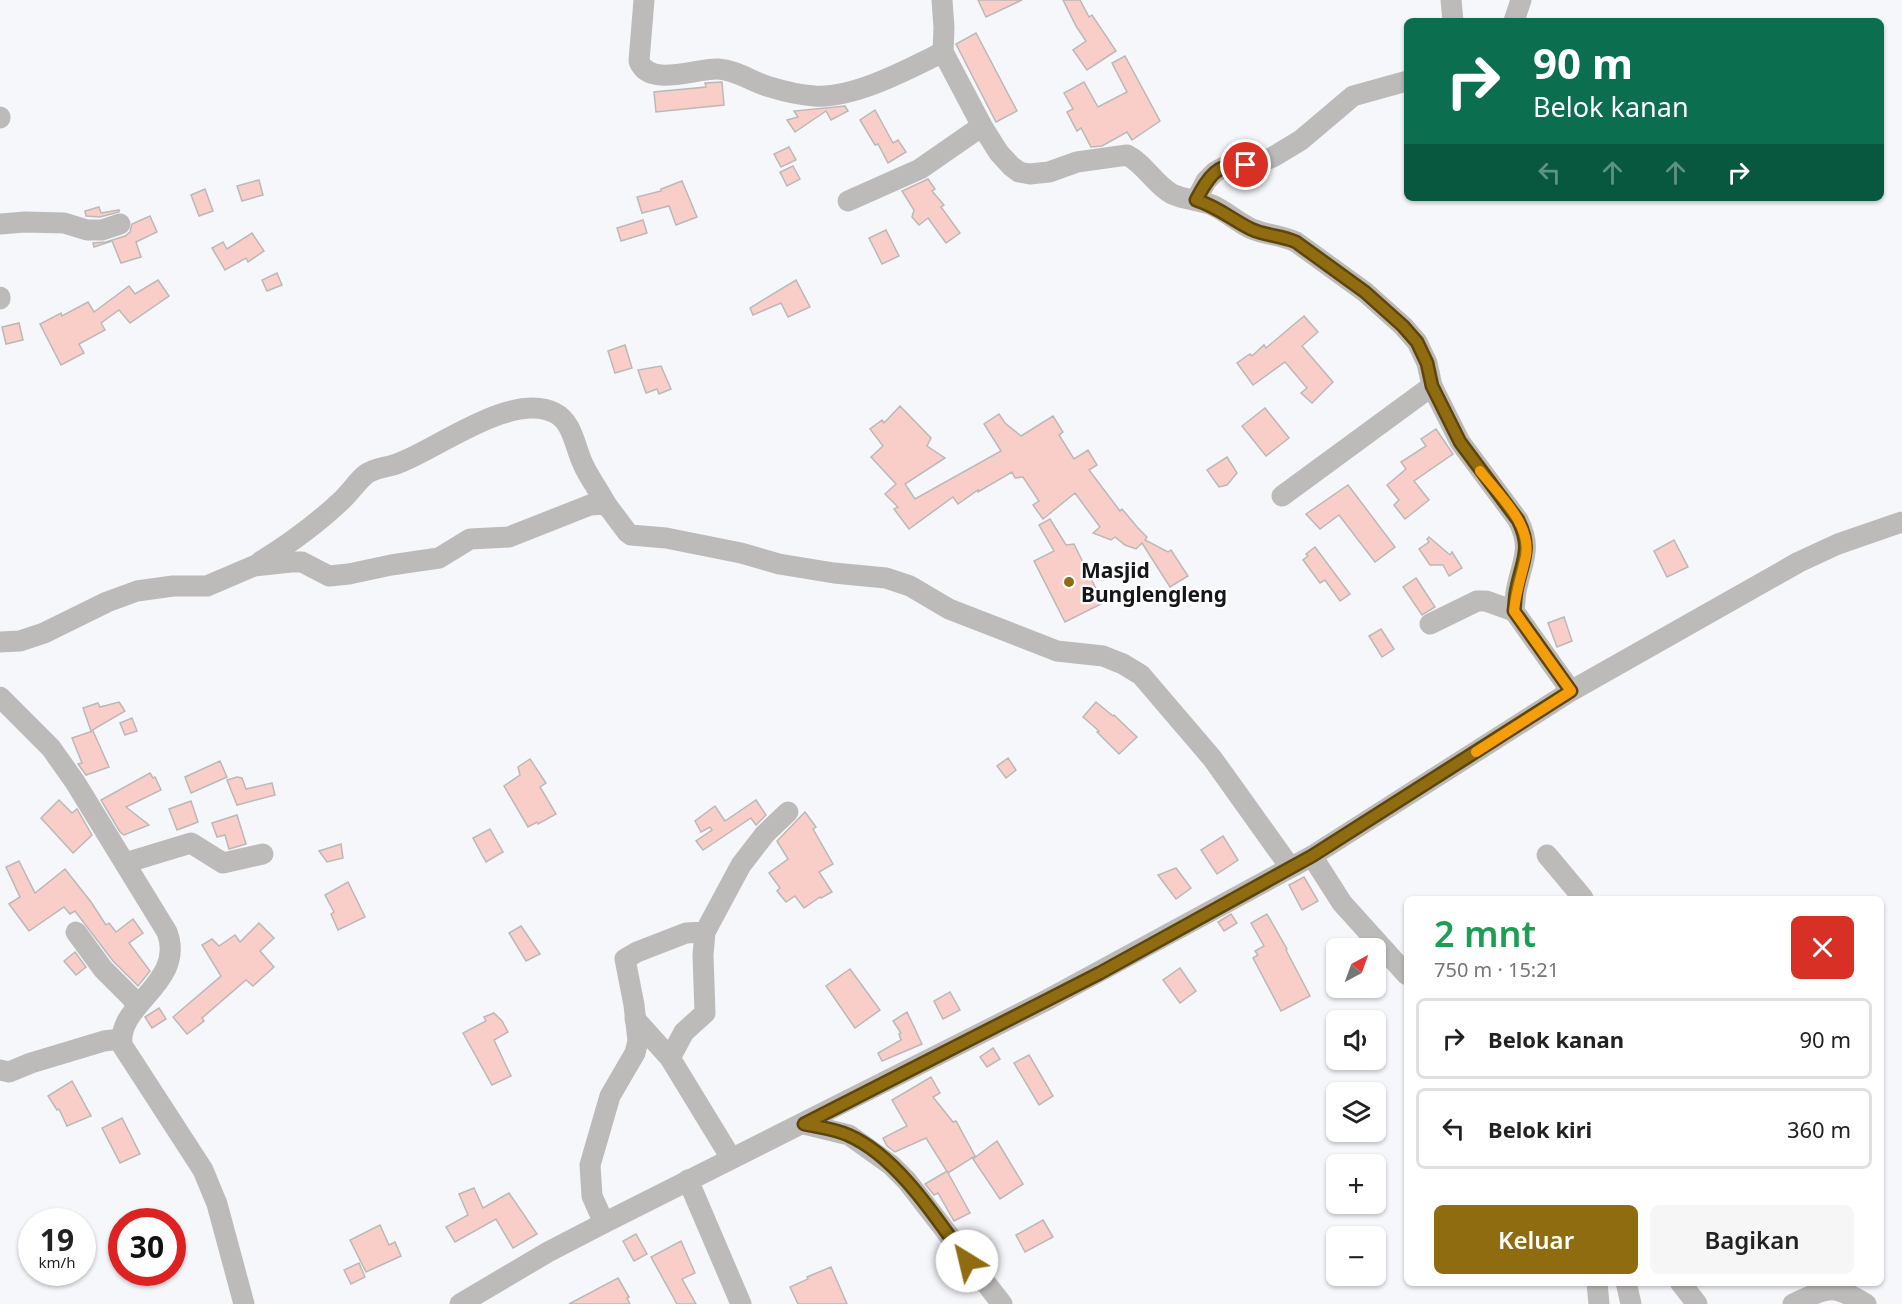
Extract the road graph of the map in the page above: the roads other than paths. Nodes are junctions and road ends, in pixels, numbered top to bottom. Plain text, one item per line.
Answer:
1 (644, 0) edge
2 (942, 0) edge
3 (1450, 0) edge
4 (1521, 0) edge
5 (1453, 18) edge
6 (1515, 18) edge
7 (943, 52) junction
8 (1404, 82) edge
9 (982, 126) junction
10 (1196, 200) junction
11 (848, 201) dead end
12 (0, 224) edge
13 (120, 224) dead end
14 (1432, 386) junction
15 (1282, 496) dead end
16 (606, 504) junction
17 (1902, 522) edge
18 (254, 566) junction
19 (1514, 611) junction
20 (1430, 624) dead end
21 (0, 642) edge
22 (1571, 691) junction
23 (0, 697) edge
24 (788, 812) dead end
25 (263, 854) dead end
26 (1546, 855) dead end
27 (1312, 856) junction
28 (125, 863) junction
29 (1290, 867) junction
30 (1580, 896) edge
31 (76, 932) dead end
32 (705, 932) junction
33 (1404, 972) edge
34 (137, 1006) junction
35 (635, 1019) junction
36 (122, 1039) junction
37 (670, 1058) junction
38 (0, 1070) edge
39 (804, 1124) junction
40 (731, 1158) junction
41 (688, 1180) junction
42 (604, 1223) junction
43 (1597, 1286) edge
44 (1627, 1286) edge
45 (1683, 1286) edge
46 (244, 1304) edge
47 (460, 1304) edge
48 (741, 1304) edge
49 (1002, 1304) edge
50 (1599, 1304) edge
51 (1631, 1304) edge
52 (1697, 1304) edge
53 (1793, 1304) edge
54 (1866, 1304) edge

1 - 7 street
2 - 7 street
3 - 5 street
4 - 6 street
7 - 9 street
8 - 10 street
9 - 10 street
9 - 11 street
10 - 14 street
12 - 13 street
14 - 15 street
14 - 19 street
16 - 18 street
16 - 18 street
16 - 29 street
17 - 22 street
18 - 21 street
19 - 20 street
19 - 22 street
22 - 27 street
23 - 28 street
24 - 32 street
25 - 28 street
26 - 30 street
27 - 29 street
27 - 33 street
28 - 34 street
29 - 39 street
31 - 34 street
32 - 35 street
32 - 37 street
34 - 36 street
35 - 37 street
35 - 42 street
36 - 38 street
36 - 46 street
37 - 40 street
39 - 40 street
39 - 49 street
40 - 41 street
41 - 42 street
41 - 48 street
42 - 47 street
43 - 50 street
44 - 51 street
45 - 52 street
53 - 54 street

